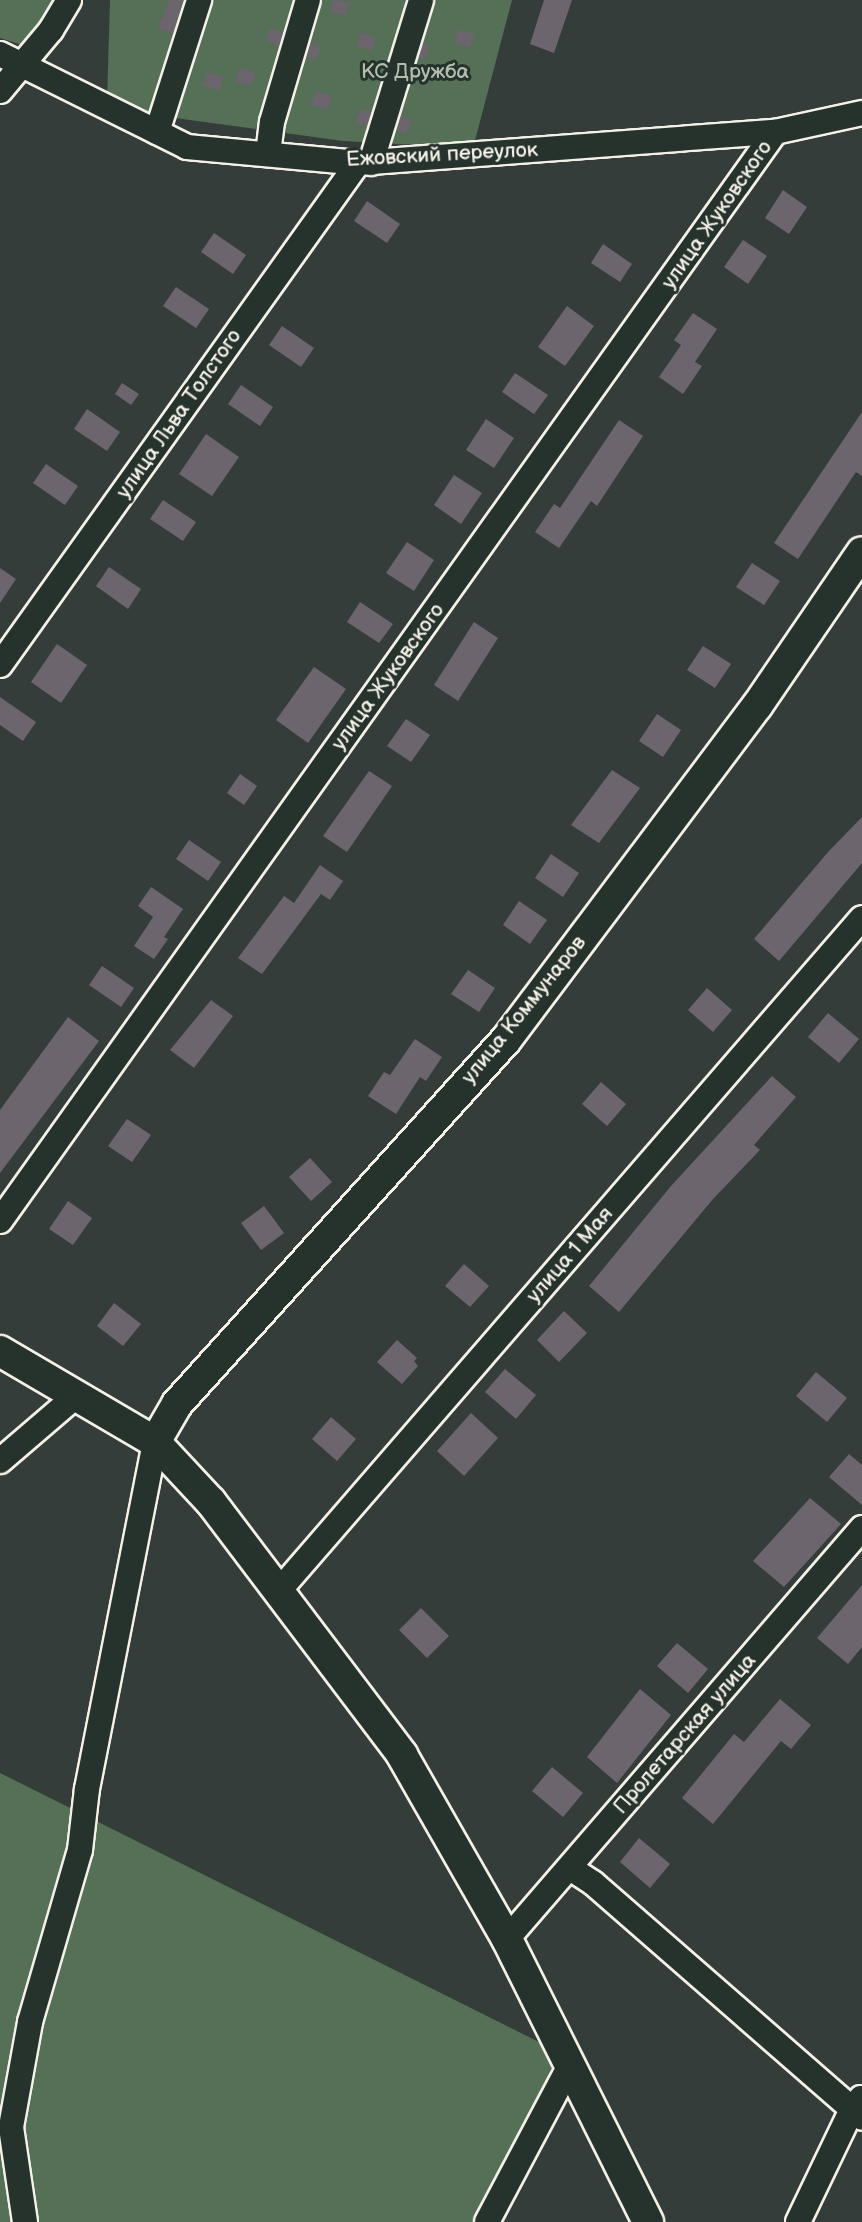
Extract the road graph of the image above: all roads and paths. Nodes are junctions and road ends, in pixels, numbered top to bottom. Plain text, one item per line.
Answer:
1 (69, 0) edge
2 (200, 0) edge
3 (308, 0) edge
4 (421, 0) edge
5 (10, 59) edge
6 (0, 91) edge
7 (862, 113) edge
8 (157, 132) junction
9 (775, 132) junction
10 (268, 155) junction
11 (365, 163) junction
12 (862, 552) edge
13 (0, 665) edge
14 (862, 918) edge
15 (0, 1222) edge
16 (0, 1351) edge
17 (77, 1395) junction
18 (155, 1441) junction
19 (0, 1461) edge
20 (862, 1528) edge
21 (277, 1593) junction
22 (570, 1868) junction
23 (507, 1939) junction
24 (570, 2065) junction
25 (859, 2108) edge
26 (25, 2222) edge
27 (487, 2222) edge
28 (648, 2222) edge
29 (798, 2222) edge

1 - 5 street
2 - 8 street
3 - 10 street
4 - 11 street, улица Льва Толстого
5 - 6 street
5 - 8 street, Ежовский переулок
7 - 9 street, Ежовский переулок
8 - 10 street, Ежовский переулок
9 - 11 street, Ежовский переулок
9 - 15 street, улица Жуковского
10 - 11 street, Ежовский переулок
11 - 13 street, улица Льва Толстого
12 - 18 main road, улица Коммунаров
14 - 21 street, улица 1 Мая
16 - 17 main road
17 - 18 main road
17 - 19 street
18 - 21 main road
18 - 26 street
20 - 22 street, Пролетарская улица
21 - 23 main road
22 - 23 street, Пролетарская улица
22 - 25 street
23 - 24 main road
24 - 27 street
24 - 28 main road
25 - 29 street

